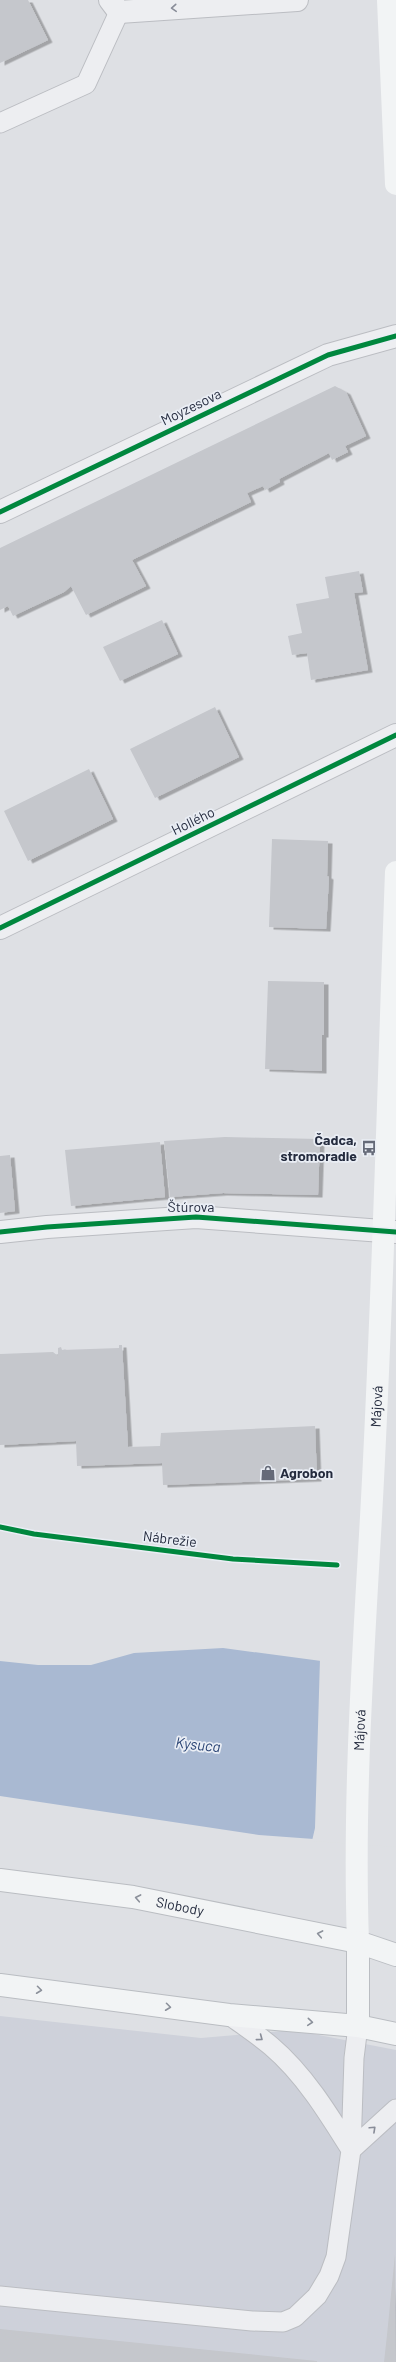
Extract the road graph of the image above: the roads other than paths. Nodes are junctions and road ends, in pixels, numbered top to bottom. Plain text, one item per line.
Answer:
1 (297, 0) edge
2 (388, 0) edge
3 (115, 6) edge
4 (0, 123) edge
5 (396, 184) edge
6 (396, 336) edge
7 (0, 512) edge
8 (396, 735) edge
9 (396, 872) edge
10 (0, 928) edge
11 (0, 1232) edge
12 (389, 1232) edge
13 (0, 1880) edge
14 (358, 1942) junction
15 (396, 1956) edge
16 (0, 1985) edge
17 (229, 2015) junction
18 (358, 2026) junction
19 (396, 2034) edge
20 (396, 2109) edge
21 (351, 2150) junction
22 (0, 2296) edge

1 -> 3 street
2 - 5 main road
3 - 4 lane
6 - 7 street, Moyzesova
8 - 10 street, Hollého
9 - 12 main road, Májová
11 - 12 street, Štúrova
12 - 14 main road, Májová
14 -> 13 main road, Slobody
14 - 15 main road, Slobody
14 - 18 main road, Májová
16 -> 17 main road
17 -> 18 main road
17 -> 21 lane
18 - 19 main road
18 - 21 lane
21 -> 20 lane
21 - 22 lane

